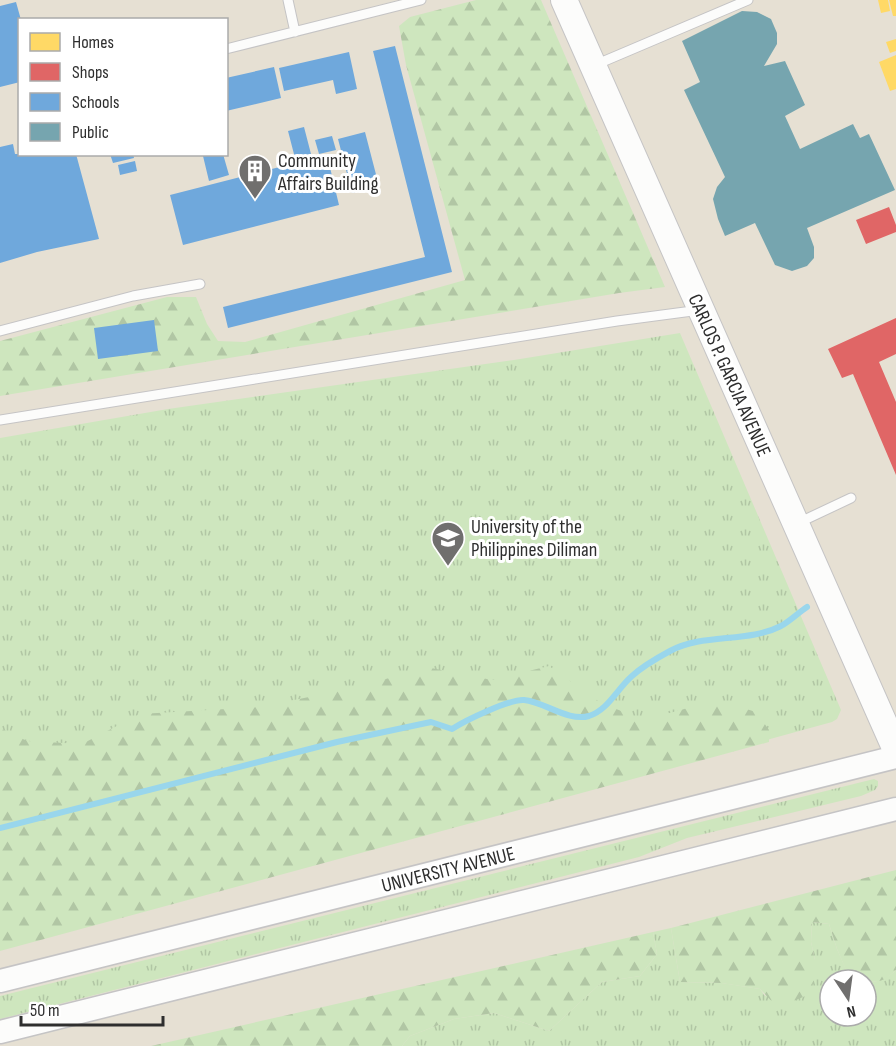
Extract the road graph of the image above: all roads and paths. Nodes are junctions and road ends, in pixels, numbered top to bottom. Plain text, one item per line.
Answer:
1 (288, 0) edge
2 (421, 0) edge
3 (564, 0) edge
4 (748, 0) edge
5 (295, 32) junction
6 (228, 49) edge
7 (593, 66) junction
8 (200, 284) dead end
9 (701, 310) junction
10 (0, 331) edge
11 (0, 420) edge
12 (850, 498) dead end
13 (796, 524) junction
14 (896, 750) edge
15 (896, 758) edge
16 (896, 809) edge
17 (0, 981) edge
18 (0, 1032) edge

1 - 5 lane
2 - 5 lane
3 - 7 main road, CARLOS P. GARCIA AVENUE
4 - 7 lane
5 - 6 lane
7 - 9 main road, CARLOS P. GARCIA AVENUE
8 - 10 lane
9 - 11 lane
9 - 13 main road, CARLOS P. GARCIA AVENUE
12 - 13 lane
13 - 14 main road, CARLOS P. GARCIA AVENUE
15 - 17 street, UNIVERSITY AVENUE
16 - 18 street

